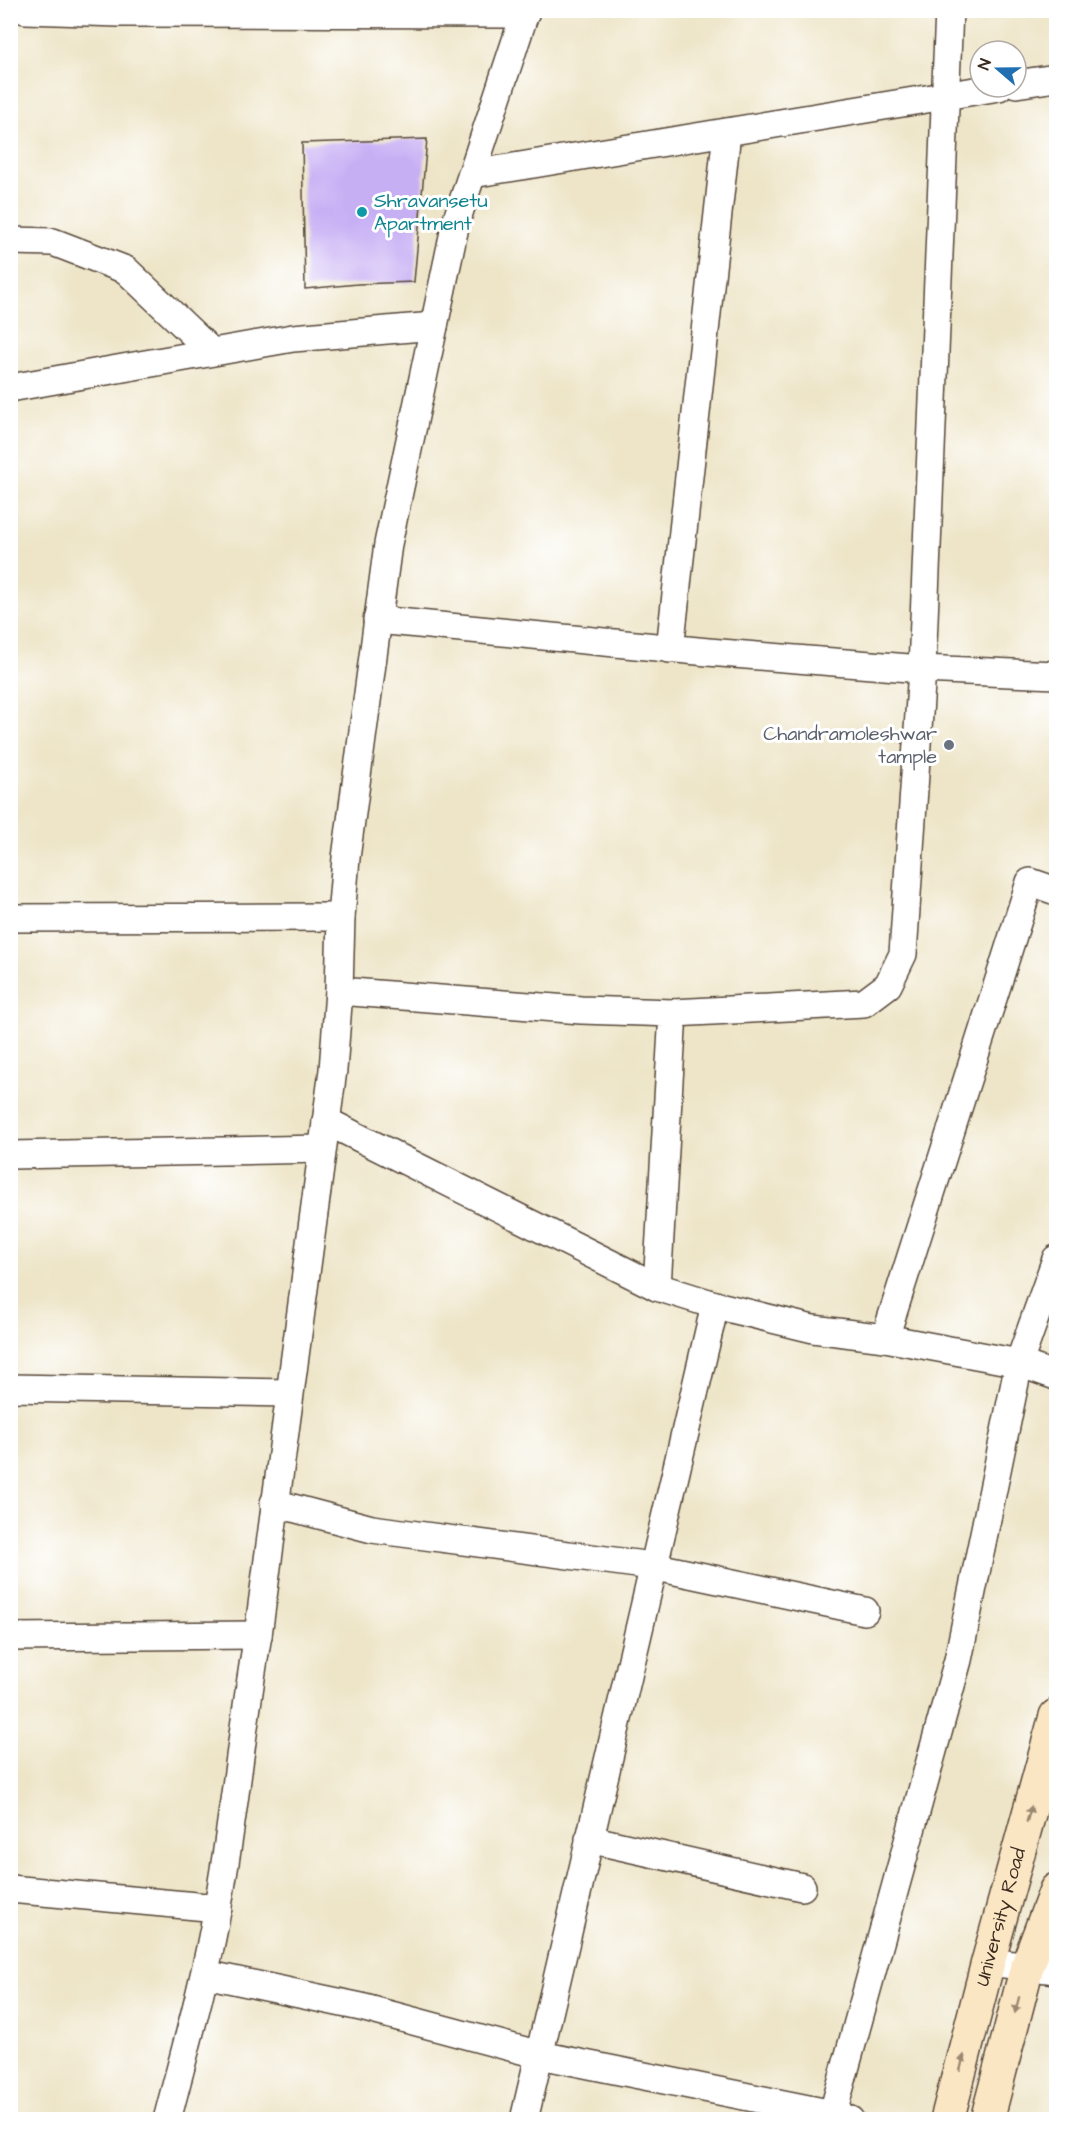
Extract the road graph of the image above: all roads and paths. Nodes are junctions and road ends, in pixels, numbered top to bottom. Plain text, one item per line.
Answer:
1 (26, 10) edge
2 (949, 10) edge
3 (526, 12) edge
4 (1056, 78) edge
5 (1028, 82) edge
6 (968, 92) edge
7 (946, 96) junction
8 (727, 132) junction
9 (472, 174) junction
10 (10, 241) edge
11 (434, 326) junction
12 (212, 352) junction
13 (10, 388) edge
14 (377, 620) junction
15 (670, 649) junction
16 (921, 669) junction
17 (1056, 675) edge
18 (1056, 891) edge
19 (341, 917) junction
20 (10, 918) edge
21 (339, 991) junction
22 (673, 1013) junction
23 (326, 1121) junction
24 (322, 1149) junction
25 (10, 1155) edge
26 (1056, 1259) edge
27 (657, 1287) junction
28 (715, 1305) junction
29 (885, 1338) junction
30 (1018, 1363) junction
31 (1056, 1376) edge
32 (10, 1388) edge
33 (289, 1393) junction
34 (274, 1503) junction
35 (652, 1566) junction
36 (865, 1611) dead end
37 (258, 1635) junction
38 (10, 1637) edge
39 (1056, 1716) edge
40 (589, 1839) junction
41 (802, 1887) dead end
42 (10, 1889) edge
43 (1056, 1890) edge
44 (218, 1908) junction
45 (988, 1962) junction
46 (1042, 1969) edge
47 (205, 1974) junction
48 (540, 2055) junction
49 (838, 2118) edge
50 (167, 2120) edge
51 (524, 2120) edge
52 (947, 2120) edge
53 (987, 2120) edge

1 - 3 street
2 - 7 street
3 - 9 street
4 - 5 street
6 - 7 street
7 - 8 street
7 - 16 street
8 - 9 street
8 - 15 street
9 - 11 street
10 - 12 street
11 - 12 street
11 - 14 street
12 - 13 street
14 - 15 street
14 - 19 street
15 - 16 street
16 - 17 street
16 - 22 street
18 - 29 street
19 - 20 street
19 - 21 street
21 - 22 street
21 - 23 street
22 - 27 street
23 - 24 street
23 - 27 street
24 - 25 street
24 - 33 street
26 - 30 street
27 - 28 street
28 - 29 street
28 - 35 street
29 - 30 street
30 - 31 street
30 - 49 street
32 - 33 street
33 - 34 street
34 - 35 street
34 - 37 street
35 - 36 street
35 - 40 street
37 - 38 street
37 - 44 street
45 -> 39 street, University Road
40 - 41 street
40 - 48 street
42 - 44 street
43 - 46 street, University Road
44 - 47 street
45 - 46 street
52 -> 45 street, University Road
46 -> 53 street, University Road
47 - 48 street
47 - 50 street
48 - 49 street
48 - 51 street

